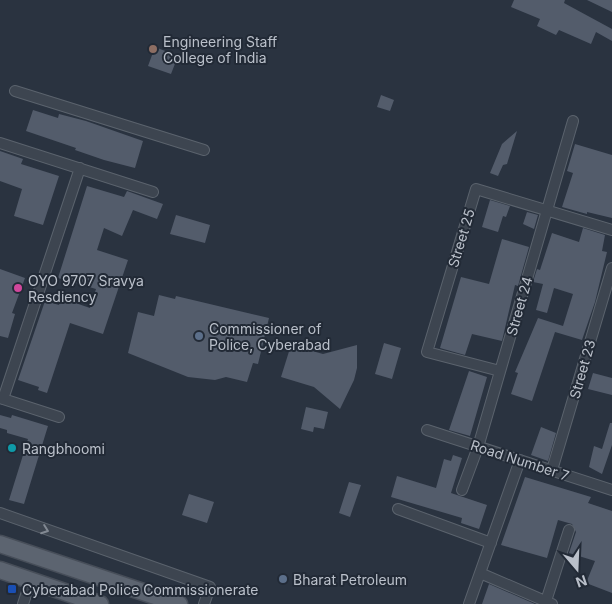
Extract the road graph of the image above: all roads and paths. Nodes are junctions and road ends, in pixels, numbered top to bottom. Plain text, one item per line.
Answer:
1 (15, 91) dead end
2 (572, 121) dead end
3 (0, 143) edge
4 (204, 150) dead end
5 (80, 168) junction
6 (153, 192) dead end
7 (546, 212) junction
8 (612, 230) edge
9 (612, 268) edge
10 (500, 372) junction
11 (1, 399) edge
12 (59, 417) dead end
13 (427, 430) dead end
14 (478, 447) junction
15 (520, 460) junction
16 (552, 470) junction
17 (462, 490) dead end
18 (612, 490) edge
19 (398, 509) dead end
20 (1, 517) edge
21 (569, 530) dead end
22 (491, 543) junction
23 (0, 544) edge
24 (0, 570) edge
25 (480, 573) junction
26 (31, 580) junction
27 (549, 603) edge
28 (23, 604) edge
29 (100, 604) edge
30 (179, 604) edge
31 (204, 604) edge
32 (469, 604) edge

1 - 4 street
2 - 7 street, Street 24
3 - 5 street
5 - 6 street
5 - 11 street
7 - 8 street, Street 25
7 - 10 street, Street 24
7 - 10 street, Street 25
9 - 16 street, Street 23
10 - 14 street, Street 24
11 - 12 street
13 - 14 street, Road Number 7
14 - 15 street, Road Number 7
14 - 17 street, Street 24
15 - 16 street, Road Number 7
15 - 22 street
16 - 18 street, Road Number 7
19 - 22 street
20 -> 31 street
21 - 27 street
22 - 25 street
23 - 30 main road
24 - 26 main road
25 - 27 street
25 - 32 street
26 - 28 street
26 - 29 main road

